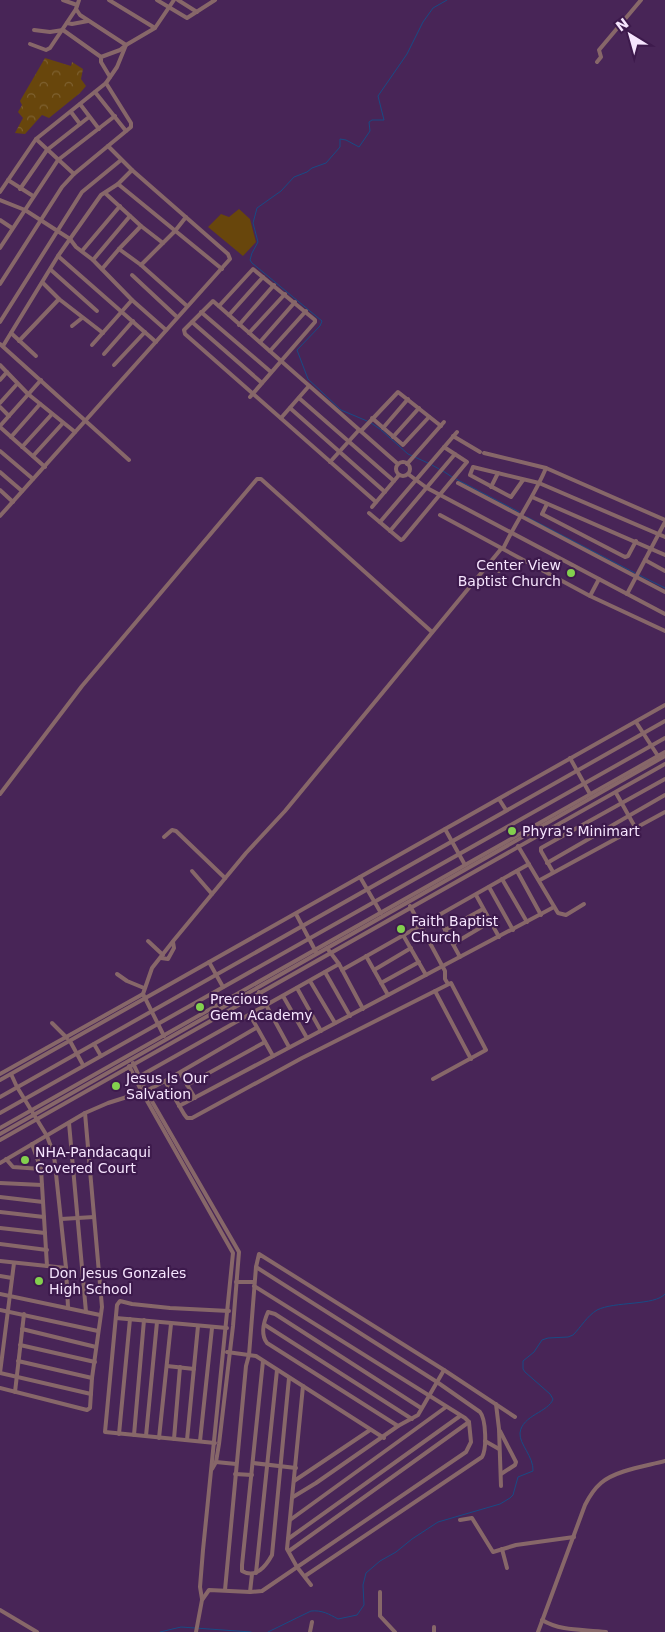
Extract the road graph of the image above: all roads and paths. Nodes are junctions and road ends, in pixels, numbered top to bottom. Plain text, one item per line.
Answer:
1 (63, 0) edge
2 (79, 0) edge
3 (109, 0) edge
4 (120, 0) edge
5 (157, 0) edge
6 (174, 0) edge
7 (178, 0) edge
8 (215, 0) edge
9 (641, 0) edge
10 (117, 5) junction
11 (76, 7) junction
12 (169, 8) junction
13 (197, 12) junction
14 (88, 21) junction
15 (69, 23) junction
16 (155, 28) junction
17 (34, 30) dead end
18 (63, 30) junction
19 (72, 36) junction
20 (30, 44) dead end
21 (126, 45) junction
22 (101, 57) junction
23 (597, 62) dead end
24 (110, 77) junction
25 (106, 83) junction
26 (95, 92) junction
27 (80, 104) junction
28 (71, 112) junction
29 (114, 116) junction
30 (90, 117) junction
31 (80, 124) junction
32 (98, 129) junction
33 (126, 131) junction
34 (36, 139) junction
35 (108, 146) junction
36 (47, 150) junction
37 (58, 160) junction
38 (121, 160) junction
39 (132, 170) junction
40 (74, 174) junction
41 (8, 180) junction
42 (118, 184) junction
43 (20, 189) junction
44 (0, 192) edge
45 (105, 193) junction
46 (33, 196) junction
47 (0, 200) edge
48 (120, 206) junction
49 (25, 210) junction
50 (130, 216) junction
51 (186, 217) junction
52 (0, 220) edge
53 (40, 221) junction
54 (142, 226) junction
55 (12, 228) junction
56 (56, 230) junction
57 (175, 231) junction
58 (70, 239) junction
59 (163, 243) junction
60 (0, 248) edge
61 (118, 249) junction
62 (82, 251) junction
63 (58, 256) junction
64 (93, 260) junction
65 (141, 266) junction
66 (102, 269) junction
67 (222, 269) junction
68 (51, 270) junction
69 (132, 275) dead end
70 (263, 277) junction
71 (43, 282) junction
72 (0, 284) edge
73 (274, 285) junction
74 (285, 294) junction
75 (59, 299) junction
76 (132, 300) junction
77 (295, 302) junction
78 (188, 306) junction
79 (219, 306) junction
80 (97, 311) dead end
81 (306, 311) junction
82 (121, 312) junction
83 (201, 312) junction
84 (229, 315) junction
85 (178, 317) junction
86 (82, 318) junction
87 (133, 321) junction
88 (0, 322) edge
89 (192, 322) junction
90 (239, 325) junction
91 (72, 326) dead end
92 (166, 330) junction
93 (145, 332) junction
94 (11, 333) junction
95 (103, 333) junction
96 (249, 333) junction
97 (19, 341) junction
98 (156, 342) junction
99 (260, 342) junction
100 (2, 345) edge
101 (92, 345) dead end
102 (270, 351) junction
103 (104, 354) dead end
104 (36, 356) dead end
105 (281, 361) junction
106 (0, 365) edge
107 (114, 365) dead end
108 (7, 372) junction
109 (271, 372) junction
110 (0, 380) edge
111 (41, 380) junction
112 (262, 383) junction
113 (18, 384) junction
114 (309, 386) junction
115 (28, 394) junction
116 (251, 395) junction
117 (299, 398) junction
118 (408, 400) junction
119 (0, 403) edge
120 (40, 404) junction
121 (0, 407) edge
122 (290, 408) junction
123 (419, 408) junction
124 (52, 414) junction
125 (9, 416) junction
126 (429, 417) junction
127 (281, 418) junction
128 (86, 421) junction
129 (370, 421) junction
130 (444, 422) dead end
131 (63, 423) junction
132 (0, 426) edge
133 (441, 426) junction
134 (383, 428) junction
135 (360, 431) junction
136 (75, 432) junction
137 (457, 432) dead end
138 (453, 436) junction
139 (11, 437) junction
140 (393, 437) junction
141 (349, 442) junction
142 (22, 447) junction
143 (444, 447) junction
144 (0, 451) edge
145 (340, 452) junction
146 (455, 454) junction
147 (33, 456) junction
148 (129, 460) dead end
149 (330, 462) junction
150 (398, 464) junction
151 (407, 464) junction
152 (45, 467) junction
153 (546, 468) junction
154 (0, 472) edge
155 (498, 473) junction
156 (408, 474) junction
157 (399, 475) junction
158 (33, 479) junction
159 (416, 480) junction
160 (522, 480) junction
161 (394, 481) junction
162 (458, 483) dead end
163 (539, 483) junction
164 (491, 487) junction
165 (427, 488) junction
166 (0, 490) edge
167 (22, 491) junction
168 (385, 492) junction
169 (439, 495) junction
170 (532, 497) junction
171 (13, 502) junction
172 (376, 502) junction
173 (546, 504) junction
174 (372, 507) dead end
175 (369, 513) dead end
176 (1, 514) edge
177 (440, 515) dead end
178 (521, 517) junction
179 (665, 521) edge
180 (380, 522) junction
181 (390, 531) junction
182 (511, 532) junction
183 (658, 533) junction
184 (665, 537) edge
185 (636, 541) junction
186 (651, 548) junction
187 (502, 549) junction
188 (665, 555) edge
189 (644, 560) junction
190 (488, 564) junction
191 (499, 570) dead end
192 (665, 571) edge
193 (636, 577) junction
194 (599, 579) junction
195 (665, 592) edge
196 (627, 594) junction
197 (590, 596) junction
198 (665, 614) edge
199 (665, 631) edge
200 (432, 632) junction
201 (665, 705) edge
202 (665, 721) edge
203 (636, 722) junction
204 (643, 733) junction
205 (665, 738) edge
206 (652, 746) junction
207 (665, 752) edge
208 (658, 756) junction
209 (665, 756) edge
210 (570, 758) junction
211 (665, 764) edge
212 (577, 770) junction
213 (665, 779) edge
214 (584, 784) junction
215 (616, 793) junction
216 (0, 794) edge
217 (590, 794) junction
218 (665, 795) edge
219 (499, 799) junction
220 (622, 803) junction
221 (506, 810) junction
222 (665, 812) edge
223 (629, 816) junction
224 (513, 824) junction
225 (635, 827) junction
226 (445, 829) junction
227 (520, 834) junction
228 (164, 837) dead end
229 (453, 841) junction
230 (516, 842) junction
231 (519, 847) junction
232 (459, 853) junction
233 (547, 863) junction
234 (529, 864) junction
235 (465, 865) junction
236 (192, 871) dead end
237 (516, 871) junction
238 (553, 872) junction
239 (360, 877) junction
240 (225, 878) junction
241 (502, 879) junction
242 (540, 880) junction
243 (489, 887) junction
244 (368, 889) junction
245 (212, 894) junction
246 (476, 895) junction
247 (374, 901) junction
248 (407, 902) junction
249 (584, 904) dead end
250 (554, 907) junction
251 (411, 908) junction
252 (484, 908) junction
253 (381, 913) junction
254 (296, 914) junction
255 (437, 915) junction
256 (540, 915) junction
257 (490, 922) junction
258 (527, 922) junction
259 (302, 925) junction
260 (420, 925) junction
261 (445, 930) junction
262 (513, 930) junction
263 (403, 935) junction
264 (498, 937) junction
265 (310, 938) junction
266 (148, 941) dead end
267 (453, 944) junction
268 (327, 948) junction
269 (411, 948) junction
270 (316, 952) junction
271 (331, 954) junction
272 (162, 956) junction
273 (366, 956) junction
274 (460, 957) junction
275 (209, 962) junction
276 (419, 962) junction
277 (339, 964) junction
278 (442, 966) junction
279 (342, 970) junction
280 (374, 970) junction
281 (324, 972) junction
282 (117, 974) dead end
283 (216, 974) junction
284 (426, 975) junction
285 (310, 981) junction
286 (382, 983) junction
287 (448, 984) junction
288 (223, 987) junction
289 (144, 988) junction
290 (256, 988) junction
291 (297, 988) junction
292 (435, 991) junction
293 (260, 993) junction
294 (388, 995) junction
295 (144, 996) junction
296 (283, 996) junction
297 (266, 1007) junction
298 (363, 1009) junction
299 (151, 1011) junction
300 (250, 1015) junction
301 (350, 1016) junction
302 (52, 1023) dead end
303 (335, 1023) junction
304 (158, 1024) junction
305 (256, 1028) junction
306 (321, 1031) junction
307 (164, 1036) junction
308 (307, 1038) junction
309 (68, 1039) junction
310 (265, 1042) junction
311 (94, 1044) junction
312 (288, 1047) junction
313 (77, 1054) junction
314 (273, 1056) junction
315 (100, 1057) junction
316 (471, 1059) junction
317 (129, 1060) junction
318 (83, 1066) junction
319 (132, 1066) junction
320 (104, 1069) junction
321 (180, 1073) junction
322 (0, 1074) edge
323 (11, 1074) junction
324 (138, 1077) junction
325 (433, 1079) dead end
326 (0, 1080) edge
327 (164, 1081) junction
328 (187, 1085) junction
329 (17, 1087) junction
330 (144, 1091) junction
331 (0, 1097) edge
332 (195, 1098) junction
333 (26, 1099) junction
334 (179, 1106) junction
335 (33, 1112) junction
336 (0, 1113) edge
337 (86, 1113) junction
338 (37, 1119) junction
339 (69, 1123) junction
340 (0, 1128) edge
341 (0, 1134) edge
342 (47, 1136) junction
343 (0, 1140) edge
344 (32, 1144) junction
345 (6, 1159) junction
346 (0, 1163) edge
347 (41, 1169) junction
348 (0, 1183) edge
349 (42, 1185) junction
350 (0, 1196) edge
351 (44, 1202) junction
352 (0, 1212) edge
353 (94, 1216) junction
354 (44, 1218) junction
355 (78, 1218) junction
356 (61, 1219) junction
357 (0, 1228) edge
358 (45, 1233) junction
359 (0, 1244) edge
360 (47, 1250) junction
361 (0, 1261) edge
362 (14, 1263) junction
363 (47, 1266) junction
364 (256, 1267) junction
365 (66, 1268) junction
366 (0, 1276) edge
367 (12, 1278) junction
368 (234, 1281) junction
369 (254, 1284) junction
370 (0, 1294) edge
371 (10, 1295) junction
372 (68, 1307) junction
373 (0, 1310) edge
374 (8, 1311) junction
375 (228, 1311) junction
376 (86, 1312) junction
377 (24, 1314) junction
378 (100, 1315) junction
379 (116, 1318) junction
380 (130, 1320) junction
381 (144, 1320) junction
382 (157, 1322) junction
383 (171, 1324) junction
384 (265, 1325) junction
385 (198, 1326) junction
386 (212, 1328) junction
387 (227, 1328) junction
388 (22, 1330) junction
389 (98, 1332) junction
390 (20, 1345) junction
391 (96, 1347) junction
392 (224, 1352) junction
393 (230, 1352) junction
394 (249, 1355) junction
395 (18, 1361) junction
396 (263, 1361) junction
397 (95, 1362) junction
398 (167, 1366) junction
399 (180, 1367) junction
400 (194, 1369) junction
401 (277, 1370) junction
402 (444, 1370) junction
403 (16, 1376) junction
404 (92, 1378) junction
405 (290, 1378) junction
406 (437, 1382) junction
407 (303, 1386) junction
408 (0, 1388) edge
409 (14, 1392) junction
410 (91, 1394) junction
411 (429, 1394) junction
412 (496, 1404) junction
413 (446, 1407) junction
414 (421, 1408) junction
415 (460, 1416) junction
416 (515, 1416) dead end
417 (412, 1419) junction
418 (469, 1422) junction
419 (398, 1426) junction
420 (499, 1429) junction
421 (370, 1430) junction
422 (119, 1434) junction
423 (134, 1435) junction
424 (146, 1436) junction
425 (159, 1438) junction
426 (384, 1438) junction
427 (174, 1439) junction
428 (186, 1440) junction
429 (485, 1441) junction
430 (200, 1442) junction
431 (217, 1443) junction
432 (499, 1449) junction
433 (512, 1454) junction
434 (500, 1455) junction
435 (665, 1461) edge
436 (216, 1462) junction
437 (253, 1463) junction
438 (236, 1464) junction
439 (267, 1465) junction
440 (281, 1466) junction
441 (296, 1468) junction
442 (211, 1471) junction
443 (235, 1474) junction
444 (501, 1474) junction
445 (252, 1475) junction
446 (294, 1481) junction
447 (501, 1486) dead end
448 (293, 1497) junction
449 (290, 1520) junction
450 (460, 1520) dead end
451 (574, 1537) junction
452 (288, 1539) junction
453 (502, 1549) junction
454 (289, 1551) junction
455 (297, 1567) junction
456 (507, 1568) dead end
457 (254, 1573) junction
458 (305, 1576) junction
459 (201, 1583) junction
460 (311, 1585) dead end
461 (209, 1590) junction
462 (225, 1590) junction
463 (250, 1592) junction
464 (380, 1592) dead end
465 (202, 1600) junction
466 (0, 1610) edge
467 (542, 1620) junction
468 (312, 1622) dead end
469 (197, 1629) edge
470 (37, 1632) edge
471 (310, 1632) edge
472 (395, 1632) edge
473 (538, 1632) edge
474 (606, 1632) edge

1 - 11 street
2 - 11 street
3 - 10 street
4 - 10 street
5 - 12 street
6 - 12 street
7 - 13 street
8 - 13 street
9 - 23 street
10 - 16 street
11 - 14 street
11 - 15 street
12 - 13 street
12 - 16 street
14 - 15 street
14 - 21 street
15 - 18 street
15 - 19 street
16 - 21 street
17 - 18 street
18 - 19 street
18 - 20 street
19 - 22 street
21 - 22 street
21 - 24 street
22 - 24 street
24 - 25 street
25 - 26 street
25 - 33 street
26 - 27 street
26 - 29 street
27 - 28 street
27 - 30 street
28 - 31 street
28 - 34 street
29 - 32 street
29 - 33 street
30 - 31 street
30 - 32 street
31 - 36 street
32 - 37 street
33 - 35 street
34 - 36 street
34 - 41 street
35 - 38 street
35 - 40 street
36 - 37 street
36 - 43 street
37 - 40 street
37 - 46 street
38 - 39 street
38 - 56 street
39 - 42 street
39 - 51 street
40 - 53 street
41 - 43 street
41 - 44 street
42 - 45 street
42 - 57 street
43 - 46 street
45 - 48 street
45 - 58 street
46 - 49 street
47 - 49 street
48 - 50 street
48 - 62 street
49 - 53 street
49 - 55 street
50 - 54 street
50 - 64 street
51 - 57 street
51 - 67 street
52 - 55 street
53 - 56 street
53 - 72 street
54 - 59 street
54 - 61 street
55 - 60 street
56 - 58 street
56 - 88 street
57 - 59 street
57 - 67 street
58 - 62 street
58 - 63 street
59 - 65 street
61 - 65 street
61 - 66 street
62 - 64 street
63 - 68 street
63 - 82 street
64 - 66 street
65 - 78 street
66 - 76 street
67 - 78 street
68 - 71 street
68 - 80 street
69 - 85 street
70 - 73 street
70 - 79 street
70 - 84 street
71 - 75 street
71 - 94 street
73 - 74 street
73 - 90 street
74 - 77 street
74 - 96 street
75 - 86 street
75 - 97 street
76 - 82 street
76 - 92 street
77 - 81 street
77 - 99 street
78 - 85 street
79 - 83 street
79 - 84 street
81 - 102 street
81 - 105 street
82 - 87 street
82 - 95 street
83 - 89 street
83 - 109 street
84 - 90 street
85 - 92 street
86 - 91 street
86 - 95 street
87 - 93 street
87 - 103 street
89 - 112 street
89 - 116 street
90 - 96 street
92 - 98 street
93 - 98 street
93 - 107 street
94 - 97 street
94 - 100 street
95 - 101 street
96 - 99 street
97 - 104 street
98 - 128 street
99 - 102 street
100 - 111 street
102 - 105 street
105 - 109 street
105 - 114 street
106 - 108 street
108 - 110 street
108 - 113 street
109 - 112 street
111 - 115 street
111 - 128 street
112 - 116 street
113 - 115 street
113 - 119 street
114 - 117 street
114 - 135 street
115 - 120 street
115 - 125 street
116 - 127 street
117 - 122 street
117 - 141 street
118 - 123 street
118 - 129 street
118 - 134 street
120 - 124 street
120 - 139 street
121 - 125 street
122 - 127 street
122 - 145 street
123 - 126 street
123 - 140 street
124 - 131 street
124 - 142 street
125 - 132 street
126 - 133 street
126 - 140 street
127 - 149 street
128 - 136 street
128 - 148 street
129 - 134 street
129 - 135 street
130 - 133 street
131 - 136 street
131 - 147 street
132 - 139 street
133 - 151 street
134 - 140 street
135 - 141 street
135 - 150 street
136 - 152 street
137 - 138 street
138 - 143 street
138 - 153 street
139 - 142 street
141 - 145 street
141 - 161 street
142 - 147 street
143 - 146 street
143 - 159 street
144 - 158 street
145 - 149 street
145 - 168 street
146 - 165 street
146 - 169 street
147 - 152 street
149 - 172 street
150 - 151 street
150 - 157 street
151 - 156 street
152 - 158 street
153 - 163 street
153 - 179 street
154 - 167 street
155 - 160 street
155 - 164 street
155 - 164 street
156 - 157 street
156 - 159 street
157 - 161 street
158 - 167 street
159 - 165 street
159 - 180 street
160 - 163 street
160 - 164 street
161 - 168 street
162 - 178 street
163 - 170 street
163 - 183 street
165 - 169 street
165 - 181 street
166 - 171 street
167 - 171 street
168 - 172 street
169 - 181 street
169 - 182 street
170 - 173 street
170 - 178 street
171 - 176 street
172 - 174 street
173 - 185 street
173 - 185 street
175 - 180 street
177 - 187 street
178 - 182 street
178 - 193 street
179 - 183 street
180 - 181 street
182 - 187 street
182 - 194 street
183 - 184 street
183 - 186 street
185 - 186 street
186 - 188 street
186 - 189 street
187 - 190 street
187 - 197 street
189 - 192 street
189 - 193 street
190 - 191 street
190 - 200 street
193 - 195 street
193 - 196 street
194 - 196 street
194 - 197 street
196 - 198 street
197 - 199 street
200 - 216 street
200 - 240 street
201 - 203 street
202 - 204 street
203 - 204 street
203 - 210 street
204 - 206 street
204 - 212 street
205 - 206 street
206 - 208 street
206 - 214 street
207 - 208 street
208 - 217 street
209 - 230 street
210 - 212 street
210 - 219 street
211 - 215 street
212 - 214 street
212 - 221 street
213 - 220 street
214 - 217 street
214 - 224 street
215 - 220 street
215 - 231 street
217 - 227 street
218 - 223 street
219 - 221 street
219 - 226 street
220 - 223 street
220 - 233 street
221 - 229 street
222 - 225 street
223 - 225 street
223 - 233 street
224 - 227 street
224 - 232 street
225 - 238 street
226 - 229 street
226 - 239 street
227 - 235 street
228 - 240 street
229 - 232 street
229 - 244 street
230 - 231 street
230 - 248 street
231 - 234 street
231 - 251 street
232 - 235 street
232 - 247 street
233 - 238 street
234 - 237 street
234 - 242 street
235 - 253 street
236 - 245 street
237 - 241 street
237 - 256 street
238 - 242 street
239 - 244 street
239 - 254 street
240 - 245 street
241 - 243 street
241 - 258 street
242 - 250 street
243 - 246 street
243 - 262 street
244 - 247 street
244 - 259 street
245 - 272 street
246 - 252 street
246 - 255 street
247 - 253 street
247 - 265 street
248 - 251 street
248 - 268 street
249 - 250 street
250 - 256 street
251 - 260 street
251 - 271 street
252 - 257 street
252 - 261 street
253 - 270 street
254 - 259 street
254 - 275 street
255 - 260 street
255 - 261 street
256 - 258 street
257 - 264 street
257 - 267 street
258 - 262 street
259 - 265 street
259 - 283 street
260 - 263 street
260 - 278 street
261 - 267 street
262 - 264 street
263 - 269 street
263 - 273 street
264 - 274 street
265 - 270 street
265 - 288 street
266 - 272 street
267 - 274 street
268 - 270 street
268 - 271 street
269 - 276 street
269 - 280 street
270 - 290 street
270 - 307 street
271 - 277 street
271 - 293 street
272 - 289 street
273 - 279 street
273 - 280 street
274 - 278 street
275 - 283 street
275 - 295 street
276 - 284 street
276 - 286 street
277 - 279 street
277 - 281 street
278 - 284 street
278 - 287 street
279 - 298 street
280 - 286 street
281 - 285 street
281 - 301 street
282 - 289 street
283 - 288 street
283 - 299 street
284 - 294 street
285 - 291 street
285 - 303 street
286 - 294 street
287 - 292 street
287 - 316 street
288 - 304 street
289 - 295 street
290 - 293 street
290 - 317 street
291 - 296 street
291 - 306 street
292 - 316 street
292 - 334 street
293 - 297 street
293 - 319 street
294 - 298 street
295 - 299 street
295 - 309 street
296 - 297 street
296 - 308 street
297 - 300 street
297 - 312 street
298 - 301 street
299 - 304 street
299 - 311 street
300 - 305 street
300 - 324 street
301 - 303 street
302 - 309 street
303 - 306 street
304 - 307 street
304 - 315 street
305 - 310 street
305 - 321 street
306 - 308 street
307 - 320 street
308 - 312 street
309 - 313 street
309 - 322 street
309 - 323 street
310 - 314 street
310 - 328 street
311 - 313 street
311 - 315 street
312 - 314 street
313 - 318 street
313 - 329 street
314 - 332 street
315 - 318 street
315 - 320 street
316 - 325 street
317 - 319 street
317 - 335 street
318 - 333 street
319 - 324 street
319 - 338 street
320 - 335 street
321 - 327 street
321 - 328 street
323 - 326 street
323 - 329 street
324 - 330 street
327 - 330 street
327 - 334 street
328 - 332 street
329 - 331 street
329 - 333 street
330 - 337 street
330 - 368 street
332 - 334 street
333 - 335 street
333 - 336 street
335 - 338 street
335 - 340 street
335 - 341 street
337 - 339 street
337 - 353 street
338 - 342 street
338 - 343 street
339 - 342 street
339 - 355 street
342 - 344 street
342 - 356 street
344 - 345 street
344 - 347 street
345 - 346 street
345 - 347 street
347 - 349 street
348 - 349 street
349 - 351 street
350 - 351 street
351 - 354 street
352 - 354 street
353 - 355 street
353 - 378 street
354 - 358 street
355 - 356 street
355 - 376 street
356 - 365 street
357 - 358 street
358 - 360 street
359 - 360 street
360 - 363 street
361 - 362 street
362 - 363 street
362 - 367 street
363 - 365 street
364 - 369 street
364 - 402 street
364 - 406 street
365 - 372 street
366 - 367 street
367 - 371 street
368 - 369 street
368 - 375 street
368 - 393 street
369 - 394 street
369 - 411 street
370 - 371 street
371 - 372 street
371 - 374 street
372 - 376 street
373 - 374 street
374 - 377 street
374 - 403 street
375 - 379 street
375 - 387 street
376 - 378 street
377 - 388 street
377 - 389 street
378 - 389 street
379 - 380 street
379 - 422 street
380 - 381 street
380 - 422 street
381 - 382 street
381 - 423 street
382 - 383 street
382 - 424 street
383 - 385 street
383 - 398 street
384 - 414 street
384 - 417 street
384 - 419 street
385 - 386 street
385 - 400 street
386 - 387 street
386 - 430 street
387 - 392 street
388 - 390 street
388 - 391 street
389 - 391 street
390 - 395 street
390 - 397 street
391 - 397 street
392 - 393 street
392 - 431 street
393 - 394 street
393 - 431 street
394 - 396 street
394 - 438 street
395 - 403 street
395 - 404 street
396 - 401 street
396 - 437 street
397 - 404 street
398 - 399 street
398 - 425 street
399 - 400 street
399 - 427 street
400 - 428 street
401 - 405 street
401 - 439 street
402 - 406 street
402 - 412 street
403 - 409 street
403 - 410 street
404 - 410 street
405 - 407 street
405 - 440 street
406 - 411 street
406 - 429 street
407 - 421 street
407 - 441 street
408 - 409 street
409 - 410 street
411 - 413 street
411 - 414 street
412 - 416 street
412 - 420 street
413 - 415 street
413 - 449 street
414 - 417 street
415 - 418 street
415 - 452 street
417 - 419 street
418 - 454 street
418 - 455 street
419 - 426 street
420 - 432 street
420 - 433 street
421 - 426 street
421 - 446 street
422 - 423 street
423 - 424 street
424 - 425 street
425 - 427 street
426 - 448 street
427 - 428 street
428 - 430 street
429 - 432 street
429 - 458 street
430 - 431 street
431 - 436 street
431 - 442 street
432 - 434 street
433 - 434 street
433 - 444 street
434 - 444 street
435 - 451 street
436 - 438 street
436 - 442 street
437 - 439 street
437 - 445 street
438 - 443 street
439 - 440 street
439 - 457 street
440 - 441 street
440 - 457 street
441 - 446 street
442 - 459 street
443 - 445 street
443 - 462 street
444 - 447 street
445 - 457 street
446 - 448 street
448 - 449 street
449 - 452 street
450 - 453 street
451 - 453 street
451 - 467 street
452 - 454 street
453 - 456 street
454 - 455 street
455 - 458 street
455 - 463 street
457 - 463 street
458 - 460 street
459 - 461 street
459 - 465 street
461 - 462 street
461 - 465 street
462 - 463 street
464 - 472 street
465 - 469 street
466 - 470 street
467 - 473 street
467 - 474 street
468 - 471 street

